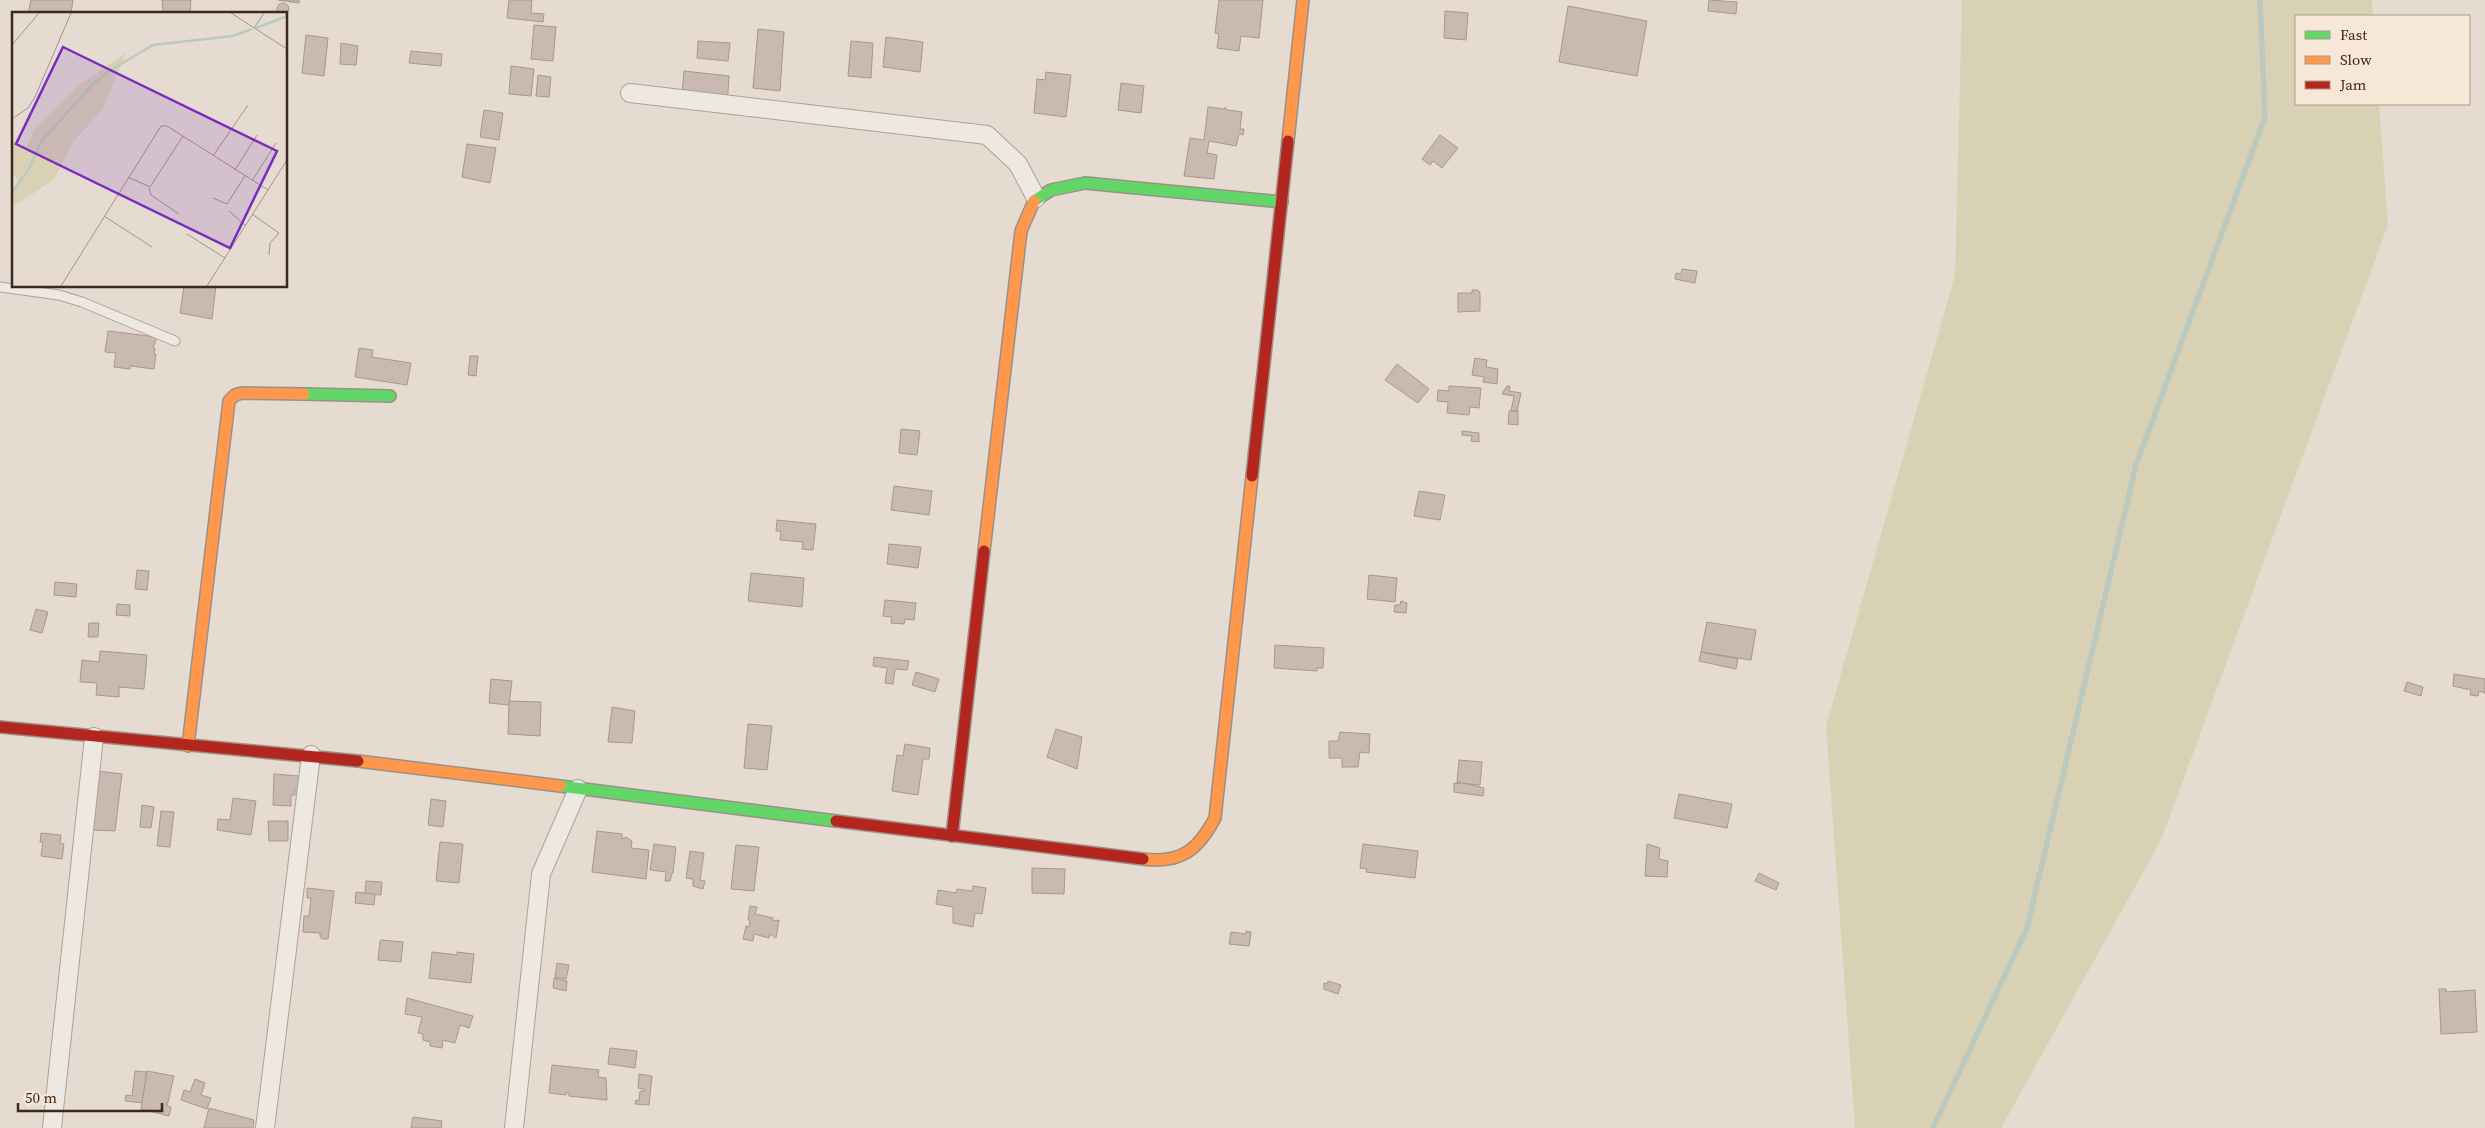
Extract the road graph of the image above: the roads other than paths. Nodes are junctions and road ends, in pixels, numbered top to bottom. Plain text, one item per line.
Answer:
1 (1303, 0) edge
2 (630, 93) dead end
3 (1036, 198) junction
4 (1282, 202) junction
5 (0, 287) edge
6 (175, 341) dead end
7 (390, 396) dead end
8 (0, 727) edge
9 (94, 737) junction
10 (188, 746) junction
11 (311, 754) junction
12 (578, 789) junction
13 (952, 836) junction
14 (52, 1128) edge
15 (265, 1128) edge
16 (514, 1128) edge

1 - 4 street
2 - 3 street
3 - 4 street
3 - 13 street
4 - 13 street
5 - 6 lane
7 - 10 street
8 - 9 street
9 - 10 street
9 - 14 street
10 - 11 street
11 - 12 street
11 - 15 street
12 - 13 street
12 - 16 street

